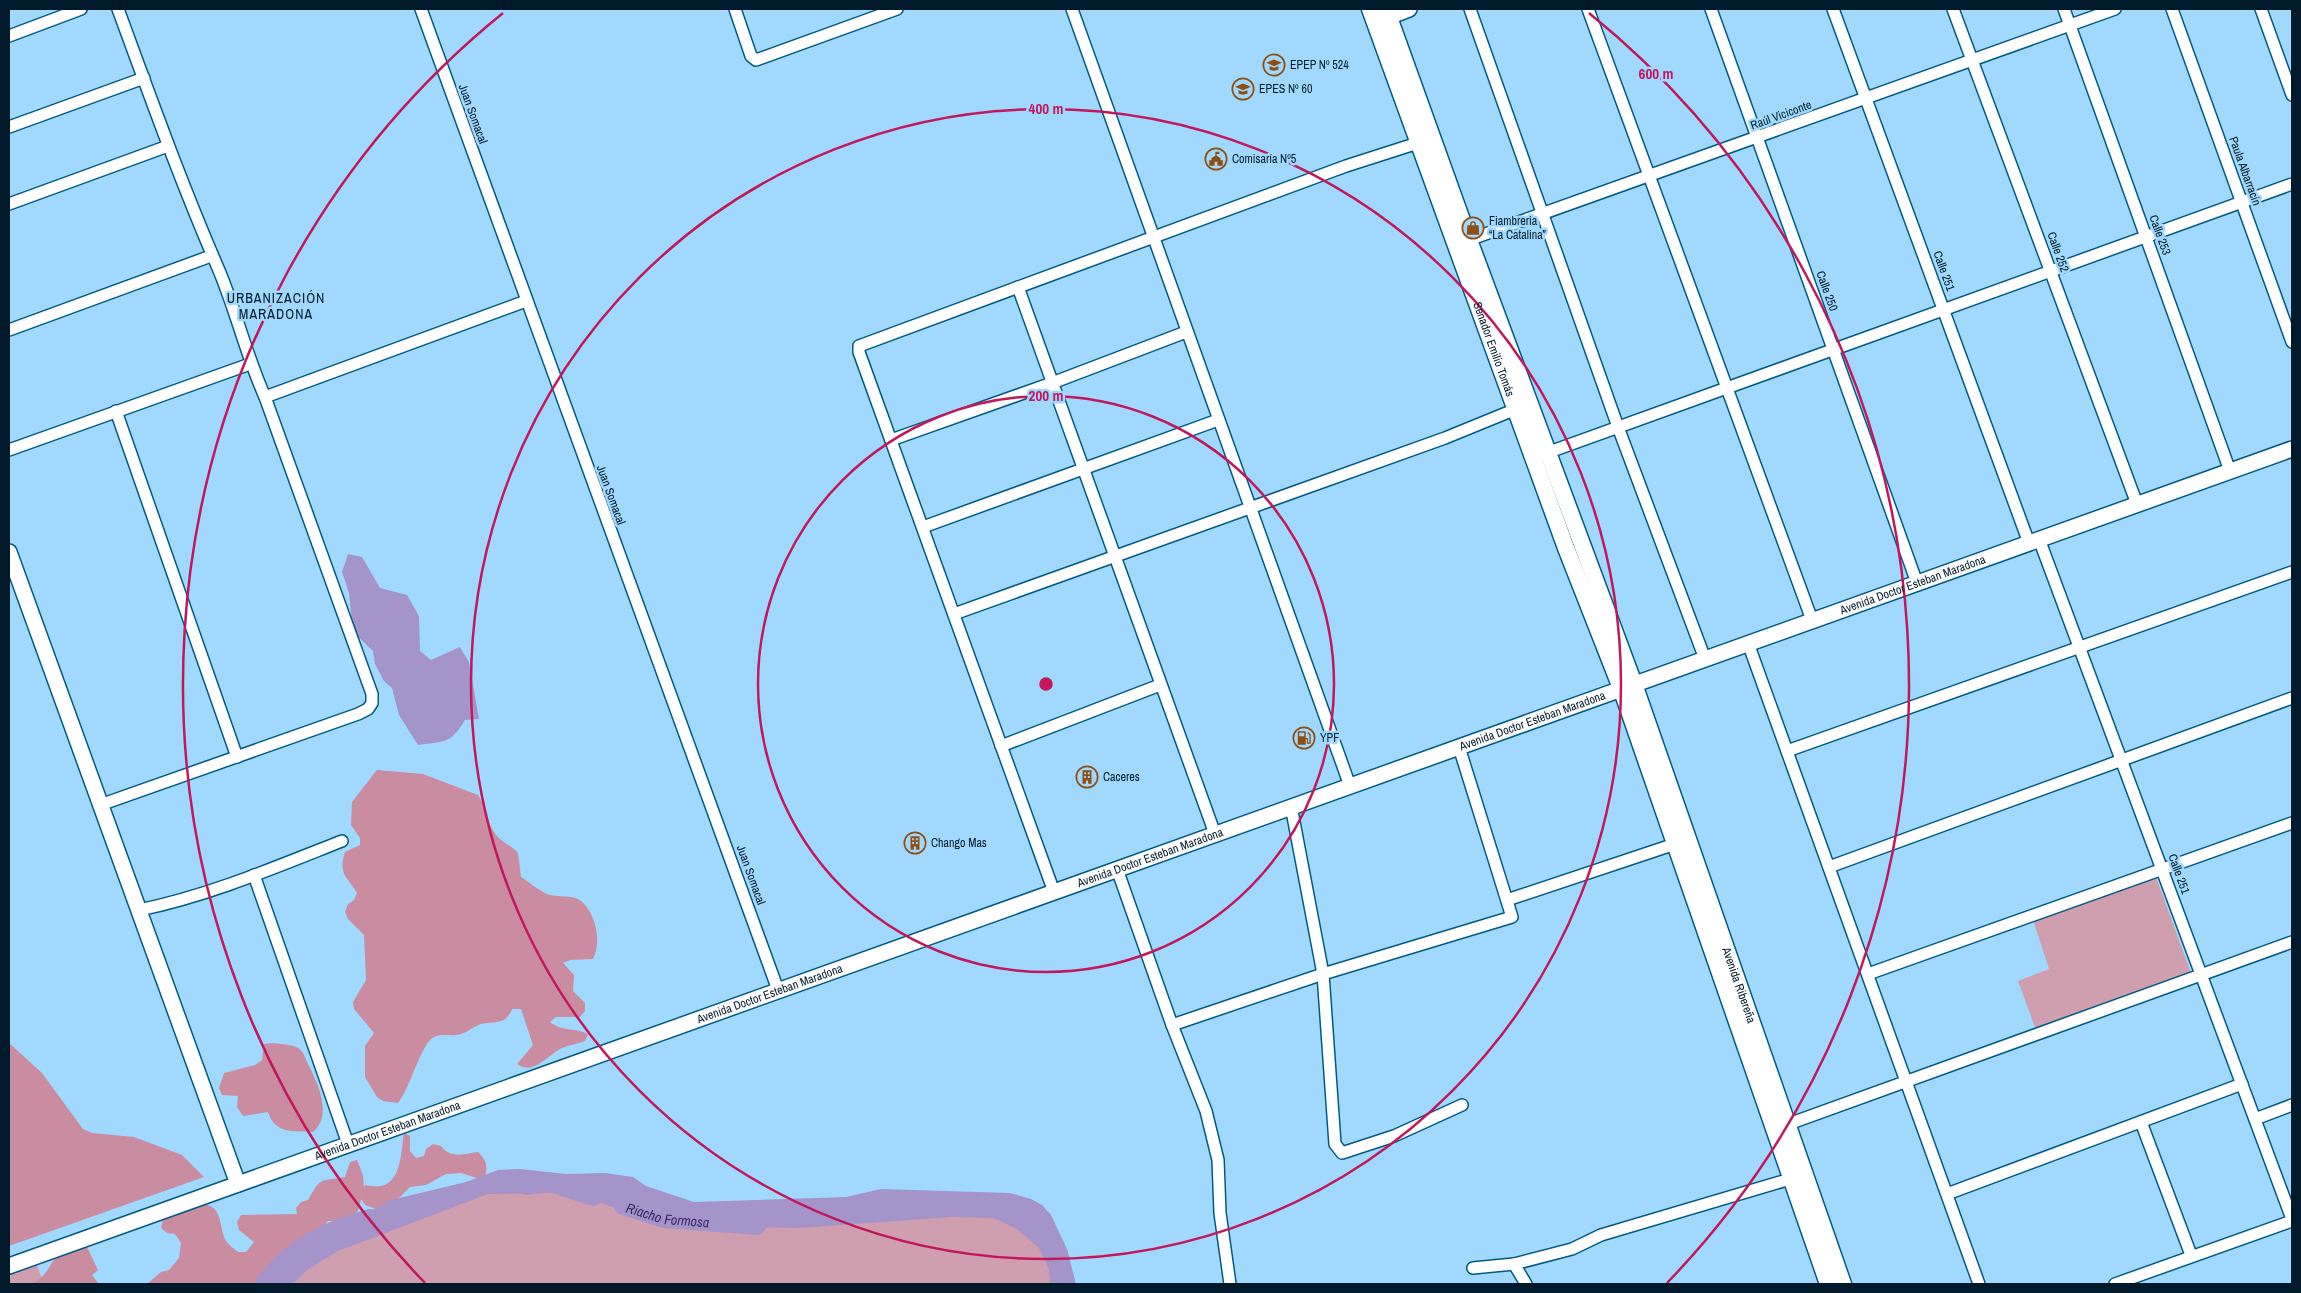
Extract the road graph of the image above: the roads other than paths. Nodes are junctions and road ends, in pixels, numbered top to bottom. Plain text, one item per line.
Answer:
1 (81, 9) edge
2 (118, 9) edge
3 (421, 9) edge
4 (735, 9) edge
5 (897, 9) edge
6 (1072, 9) edge
7 (1409, 9) edge
8 (1470, 9) edge
9 (1588, 9) edge
10 (1711, 9) edge
11 (1833, 9) edge
12 (1953, 9) edge
13 (2064, 9) edge
14 (2115, 9) edge
15 (2172, 9) edge
16 (2261, 9) edge
17 (1376, 12) edge
18 (2070, 25) junction
19 (9, 36) edge
20 (1972, 60) junction
21 (144, 78) junction
22 (2292, 95) edge
23 (1866, 99) junction
24 (9, 127) edge
25 (1757, 138) junction
26 (1425, 140) junction
27 (168, 146) junction
28 (1650, 177) junction
29 (2292, 184) edge
30 (2242, 202) junction
31 (9, 204) edge
32 (1543, 215) junction
33 (2146, 237) junction
34 (1154, 238) junction
35 (1462, 243) junction
36 (212, 256) junction
37 (2050, 271) junction
38 (1018, 287) junction
39 (526, 301) junction
40 (1944, 310) junction
41 (9, 330) edge
42 (1186, 332) junction
43 (2292, 342) edge
44 (1833, 349) junction
45 (250, 364) junction
46 (1052, 383) junction
47 (1727, 388) junction
48 (265, 397) junction
49 (1516, 409) junction
50 (116, 411) junction
51 (1218, 420) junction
52 (1618, 427) junction
53 (891, 440) junction
54 (2292, 448) edge
55 (9, 450) edge
56 (1541, 455) junction
57 (1084, 470) junction
58 (2230, 471) junction
59 (2137, 504) junction
60 (1249, 507) junction
61 (923, 527) junction
62 (2034, 541) junction
63 (9, 552) edge
64 (1114, 556) junction
65 (2292, 572) edge
66 (1917, 583) junction
67 (954, 614) junction
68 (1812, 620) junction
69 (1748, 643) junction
70 (2079, 647) junction
71 (1705, 659) junction
72 (1160, 685) junction
73 (1628, 686) junction
74 (2292, 698) edge
75 (1001, 746) junction
76 (1459, 747) junction
77 (1787, 751) junction
78 (237, 757) junction
79 (2122, 760) junction
80 (1350, 786) junction
81 (100, 805) junction
82 (1291, 806) junction
83 (2292, 824) edge
84 (1214, 834) junction
85 (342, 841) dead end
86 (1682, 842) junction
87 (1829, 867) junction
88 (1117, 869) junction
89 (2163, 869) junction
90 (254, 875) junction
91 (1054, 892) junction
92 (1507, 900) junction
93 (139, 910) junction
94 (2292, 942) edge
95 (1322, 974) junction
96 (1868, 974) junction
97 (2201, 975) junction
98 (778, 990) junction
99 (1172, 1025) junction
100 (1906, 1081) junction
101 (2242, 1084) junction
102 (1462, 1105) dead end
103 (2292, 1106) edge
104 (2255, 1119) junction
105 (2141, 1122) junction
106 (1781, 1127) junction
107 (348, 1144) junction
108 (1799, 1177) junction
109 (238, 1184) junction
110 (1946, 1194) junction
111 (2292, 1220) edge
112 (2192, 1255) junction
113 (1514, 1264) junction
114 (9, 1266) edge
115 (1473, 1268) dead end
116 (1230, 1284) edge
117 (1526, 1284) edge
118 (1828, 1284) edge
119 (1843, 1284) edge
120 (1978, 1284) edge
121 (2115, 1284) edge

1 - 19 street
2 - 21 street
3 - 39 street, Juan Somacal
4 - 5 street
6 - 34 street
7 - 17 main road
8 - 32 street
9 - 28 street
10 - 25 street, Calle 250
11 - 23 street, Calle 251
12 - 20 street, Calle 252
13 - 18 street, Calle 253
14 - 18 street, Raúl Viciconte
15 - 30 street, Paula Albarracín
16 - 22 street
17 - 26 main road, Senador Emilio Tomás
18 - 20 street, Raúl Viciconte
18 - 33 street, Calle 253
20 - 23 street, Raúl Viciconte
20 - 37 street, Calle 252
21 - 24 street
21 - 27 street
23 - 25 street, Raúl Viciconte
23 - 40 street, Calle 251
25 - 28 street, Raúl Viciconte
25 - 44 street, Calle 250
26 - 34 street
26 - 35 main road, Senador Emilio Tomás
27 - 31 street
27 - 36 street
28 - 32 street, Raúl Viciconte
28 - 47 street
29 - 30 street
30 - 33 street
30 - 43 street, Paula Albarracín
32 - 35 street, Raúl Viciconte
32 - 52 street
33 - 37 street
33 - 58 street, Calle 253
34 - 38 street
34 - 42 street
35 - 49 main road, Senador Emilio Tomás
35 - 56 main road, Senador Emilio Tomás
36 - 41 street
36 - 45 street
37 - 40 street
37 - 59 street, Calle 252
38 - 46 street
38 - 53 street
39 - 48 street
39 - 98 street, Juan Somacal
40 - 44 street
40 - 62 street, Calle 251
42 - 46 street
42 - 51 street
44 - 47 street
44 - 66 street, Calle 250
45 - 48 street
45 - 50 street
46 - 53 street
46 - 57 street
47 - 52 street
47 - 68 street
48 - 78 street
49 - 56 main road, Senador Emilio Tomás
49 - 60 street
50 - 55 street
50 - 78 street
51 - 57 street
51 - 60 street
52 - 56 street
52 - 71 street
53 - 61 street
54 - 58 main road, Avenida Doctor Esteban Maradona
56 - 73 main road, Senador Emilio Tomás
57 - 61 street
57 - 64 street
58 - 59 main road, Avenida Doctor Esteban Maradona
59 - 62 main road, Avenida Doctor Esteban Maradona
60 - 64 street
60 - 80 street
61 - 67 street
62 - 66 main road, Avenida Doctor Esteban Maradona
62 - 70 street, Calle 251
63 - 81 main road
64 - 67 street
64 - 72 street
65 - 70 street
66 - 68 main road, Avenida Doctor Esteban Maradona
67 - 75 street
68 - 69 main road, Avenida Doctor Esteban Maradona
69 - 71 main road, Avenida Doctor Esteban Maradona
69 - 77 street
70 - 77 street
70 - 79 street, Calle 251
71 - 73 main road, Avenida Doctor Esteban Maradona
72 - 75 street
72 - 84 street
73 - 76 main road, Avenida Doctor Esteban Maradona
73 - 86 main road, Avenida Ribereña
74 - 79 street
75 - 91 street
76 - 80 main road, Avenida Doctor Esteban Maradona
76 - 92 street
77 - 87 street
78 - 81 street
79 - 87 street
79 - 89 street, Calle 251
80 - 82 main road, Avenida Doctor Esteban Maradona
81 - 93 main road
82 - 84 main road, Avenida Doctor Esteban Maradona
82 - 95 street
83 - 89 street
84 - 88 main road, Avenida Doctor Esteban Maradona
85 - 90 street
86 - 92 street
86 - 106 main road, Avenida Ribereña
87 - 96 street
88 - 91 main road, Avenida Doctor Esteban Maradona
88 - 99 street
89 - 96 street
89 - 97 street, Calle 251
90 - 93 street
90 - 107 street
91 - 98 main road, Avenida Doctor Esteban Maradona
92 - 95 street
93 - 109 main road
94 - 97 street
95 - 99 street
95 - 102 street
96 - 100 street
97 - 100 street
97 - 101 street, Calle 251
98 - 107 main road, Avenida Doctor Esteban Maradona
99 - 116 street
100 - 106 street
100 - 110 street
101 - 104 street, Calle 251
101 - 105 street
103 - 104 street
104 - 111 street, Calle 251
105 - 110 street
105 - 112 street
106 - 108 main road, Avenida Ribereña
107 - 109 main road, Avenida Doctor Esteban Maradona
108 - 113 street
108 - 118 main road, Avenida Ribereña
108 - 119 main road, Avenida Ribereña
109 - 114 main road, Avenida Doctor Esteban Maradona
110 - 120 street
111 - 112 street
112 - 121 street
113 - 115 street
113 - 117 street

